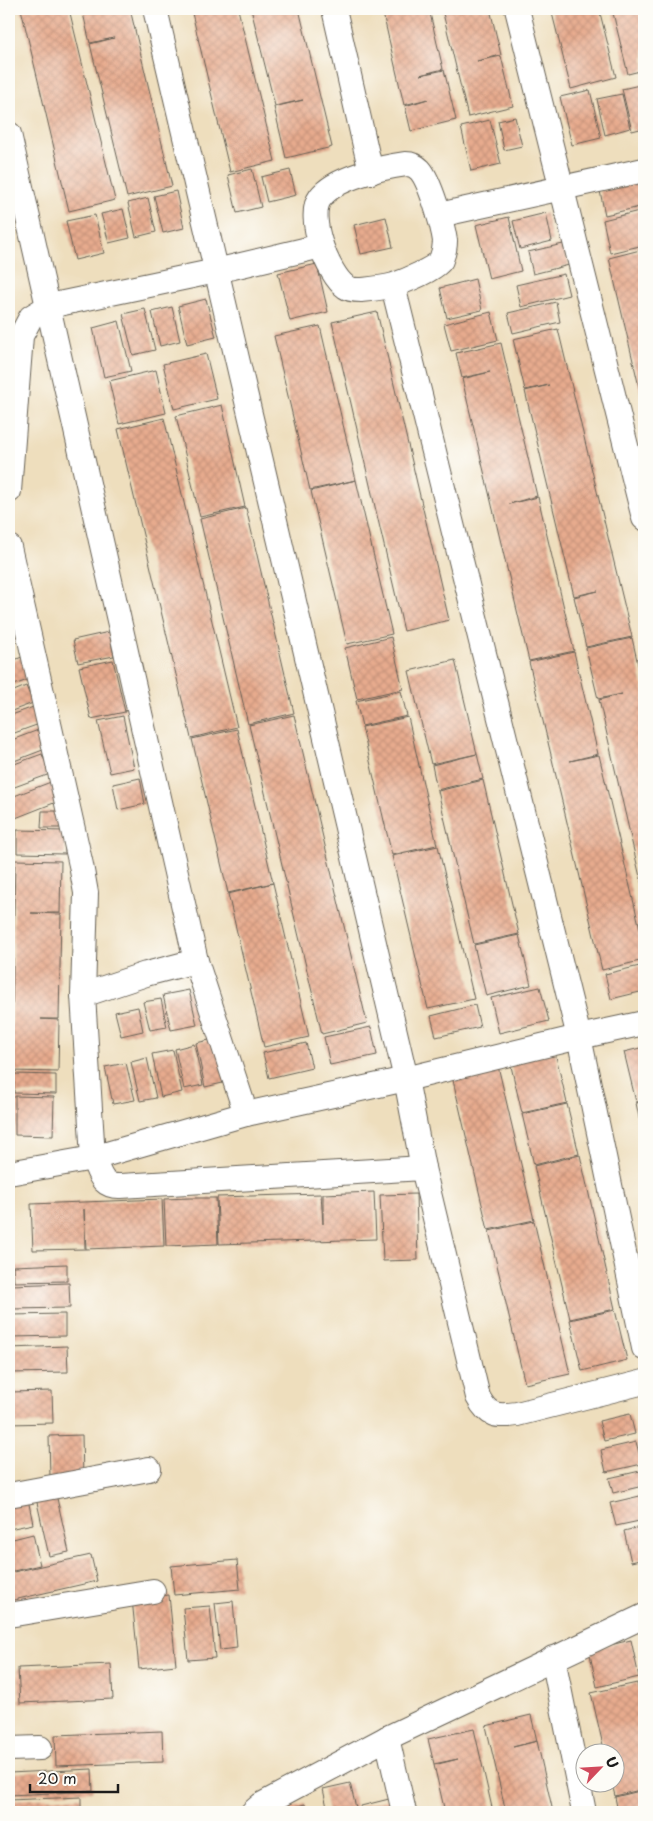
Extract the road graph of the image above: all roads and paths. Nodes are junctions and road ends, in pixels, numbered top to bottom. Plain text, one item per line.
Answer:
1 (155, 9) edge
2 (334, 9) edge
3 (518, 9) edge
4 (9, 134) edge
5 (644, 170) edge
6 (371, 172) junction
7 (563, 188) junction
8 (439, 215) junction
9 (321, 246) junction
10 (216, 271) junction
11 (393, 286) junction
12 (49, 306) junction
13 (9, 491) edge
14 (644, 518) edge
15 (9, 547) edge
16 (196, 960) junction
17 (83, 995) junction
18 (644, 1023) edge
19 (579, 1037) junction
20 (406, 1079) junction
21 (246, 1114) junction
22 (93, 1158) junction
23 (422, 1168) junction
24 (9, 1173) edge
25 (644, 1348) edge
26 (644, 1382) edge
27 (150, 1470) dead end
28 (9, 1495) edge
29 (153, 1591) dead end
30 (9, 1615) edge
31 (644, 1616) edge
32 (553, 1658) junction
33 (387, 1738) junction
34 (40, 1748) dead end
35 (9, 1749) edge
36 (253, 1812) edge
37 (404, 1812) edge
38 (584, 1812) edge

1 - 10 street
2 - 6 street
3 - 7 street
4 - 12 street
5 - 7 street
6 - 8 street
6 - 9 street
7 - 8 street
7 - 14 street
8 - 11 street
9 - 10 street
9 - 11 street
10 - 12 street
10 - 20 street
11 - 19 street
12 - 13 street
12 - 16 street
15 - 17 street
16 - 17 street
16 - 21 street
17 - 22 street
18 - 19 street
19 - 20 street
19 - 25 street
20 - 21 street
20 - 23 street
21 - 22 street
22 - 23 street
22 - 24 street
23 - 26 street
27 - 28 street
29 - 30 street
31 - 32 street
32 - 33 street
32 - 38 street
33 - 36 street
33 - 37 street
34 - 35 street

